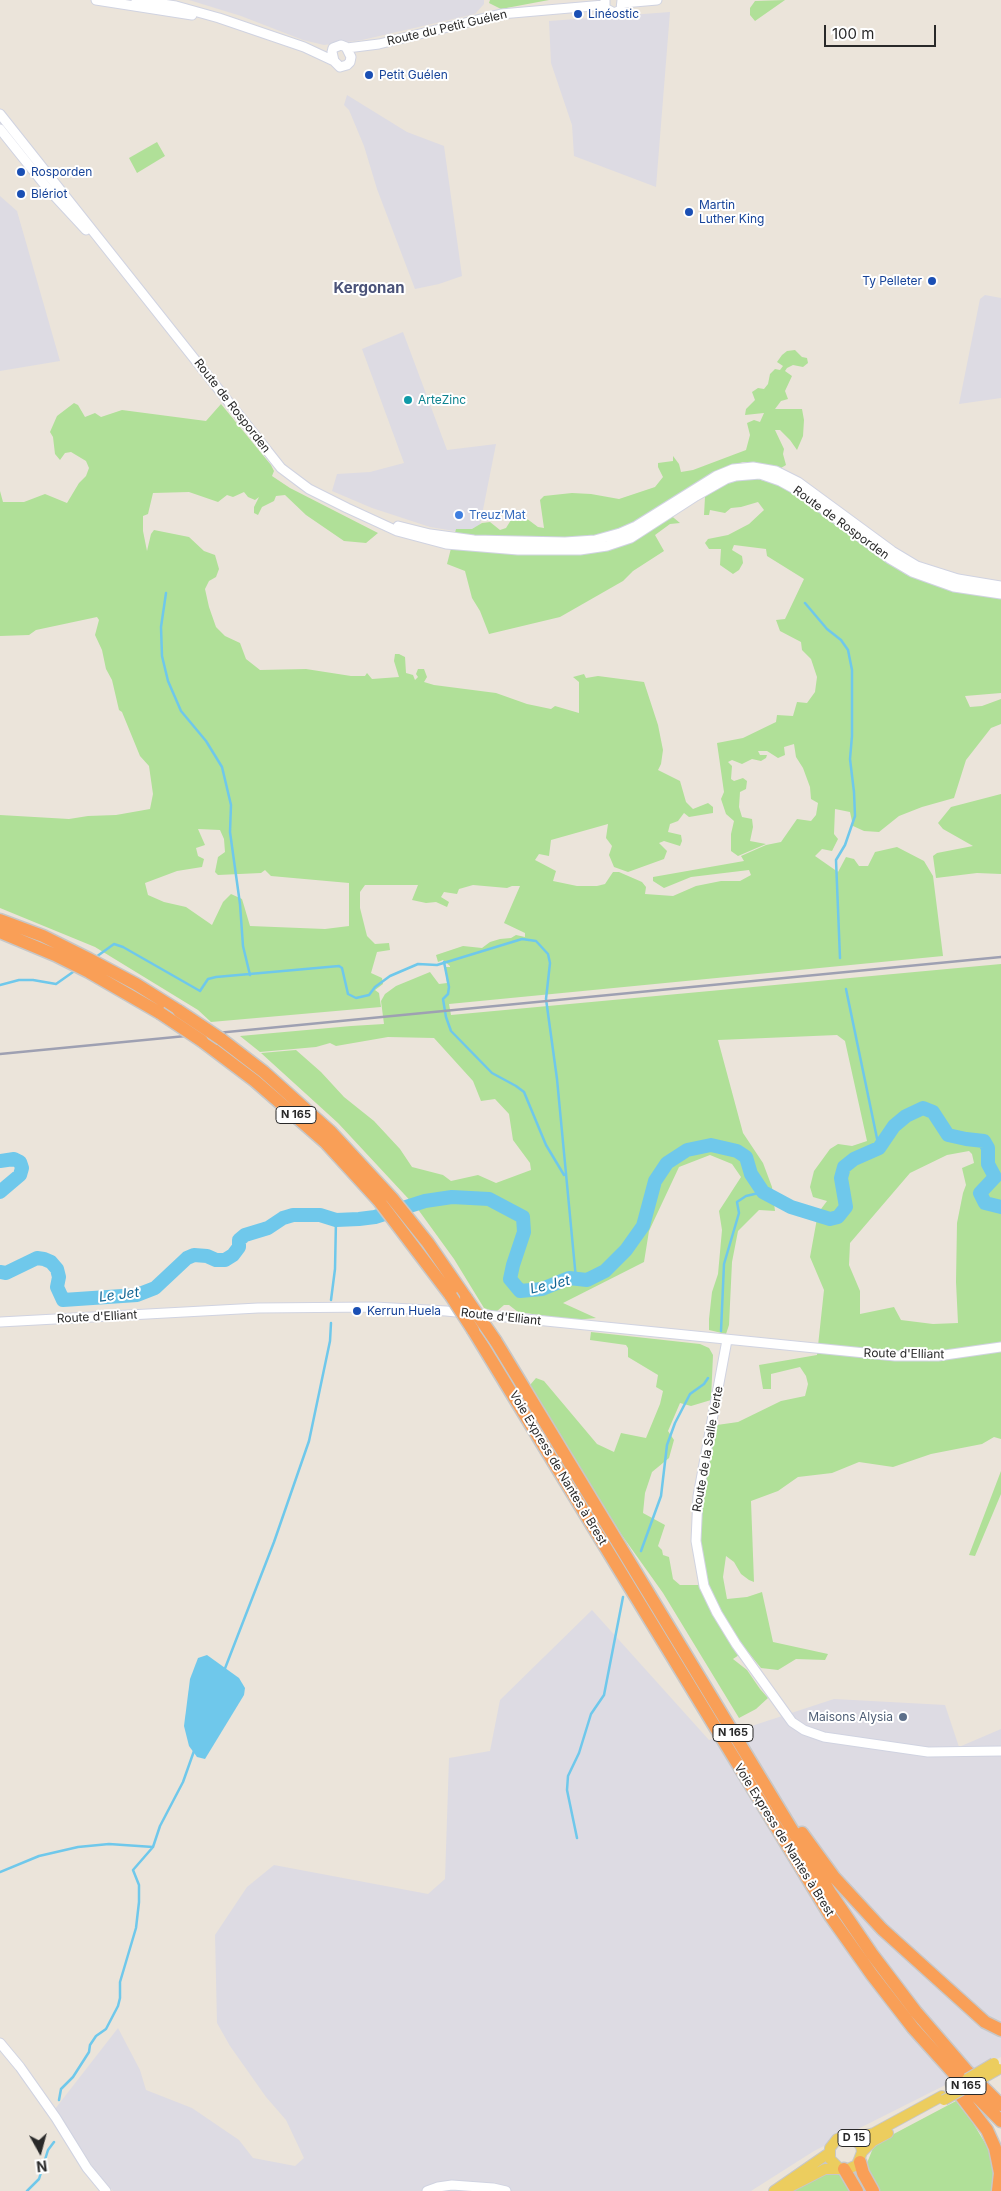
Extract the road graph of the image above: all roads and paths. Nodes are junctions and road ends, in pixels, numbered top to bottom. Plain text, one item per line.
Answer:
1 (96, 0) edge
2 (136, 0) edge
3 (657, 0) edge
4 (605, 2) edge
5 (623, 2) edge
6 (229, 21) junction
7 (379, 44) junction
8 (304, 47) junction
9 (347, 48) junction
10 (332, 50) junction
11 (351, 57) junction
12 (334, 61) junction
13 (0, 114) edge
14 (0, 129) edge
15 (117, 263) junction
16 (371, 518) junction
17 (1001, 586) edge
18 (1001, 594) edge
19 (0, 920) edge
20 (0, 932) edge
21 (386, 1199) junction
22 (0, 1322) edge
23 (727, 1340) junction
24 (1001, 1347) edge
25 (659, 1612) junction
26 (1001, 1751) edge
27 (1001, 2030) edge
28 (0, 2043) edge
29 (932, 2050) junction
30 (999, 2064) edge
31 (943, 2098) junction
32 (1001, 2105) edge
33 (1001, 2121) edge
34 (853, 2138) junction
35 (829, 2153) junction
36 (861, 2157) junction
37 (841, 2168) junction
38 (458, 2186) junction
39 (106, 2191) edge
40 (427, 2191) edge
41 (478, 2191) edge
42 (506, 2191) edge
43 (774, 2191) edge
44 (782, 2191) edge
45 (858, 2191) edge
46 (873, 2191) edge
47 (998, 2191) edge

1 - 6 street
2 - 6 street
3 - 5 street
4 - 5 street, Route du Petit Guélen
4 - 7 street, Route du Petit Guélen
6 - 8 street
7 - 9 street, Route du Petit Guélen
7 - 11 street, Route du Petit Guélen
8 - 10 street
8 - 12 street
9 - 10 street
9 - 11 street
10 - 12 street
11 - 12 street
13 - 15 street, Route de Rosporden
14 - 15 street, Route de Rosporden
15 - 16 street, Route de Rosporden
16 - 17 street, Route de Rosporden
16 - 18 street, Route de Rosporden
19 - 21 highway, Voie Express de Nantes à Brest / N 165, bridge
20 - 21 highway, Voie Express de Nantes à Brest / N 165, bridge
21 - 25 highway, Voie Express de Nantes à Brest / N 165, bridge
21 - 29 highway, Voie Express de Nantes à Brest / N 165, bridge
22 - 23 street, Route d'Elliant
23 - 24 street, Route d'Elliant
23 - 26 street, Route de la Salle Verte
25 - 27 highway
25 - 32 highway, Voie Express de Nantes à Brest / N 165
28 - 39 street
29 - 33 highway, Voie Express de Nantes à Brest / N 165
29 - 47 highway
30 - 31 main road, D 15, bridge
31 - 34 main road, D 15
31 - 36 main road, D 15
34 - 35 main road, D 15
34 - 36 main road, D 15
35 - 37 main road, D 15
35 - 43 main road, D 15
36 - 37 main road, D 15
36 - 46 highway
37 - 44 main road, D 15
37 - 45 highway
38 - 40 street
38 - 41 street
38 - 42 street

